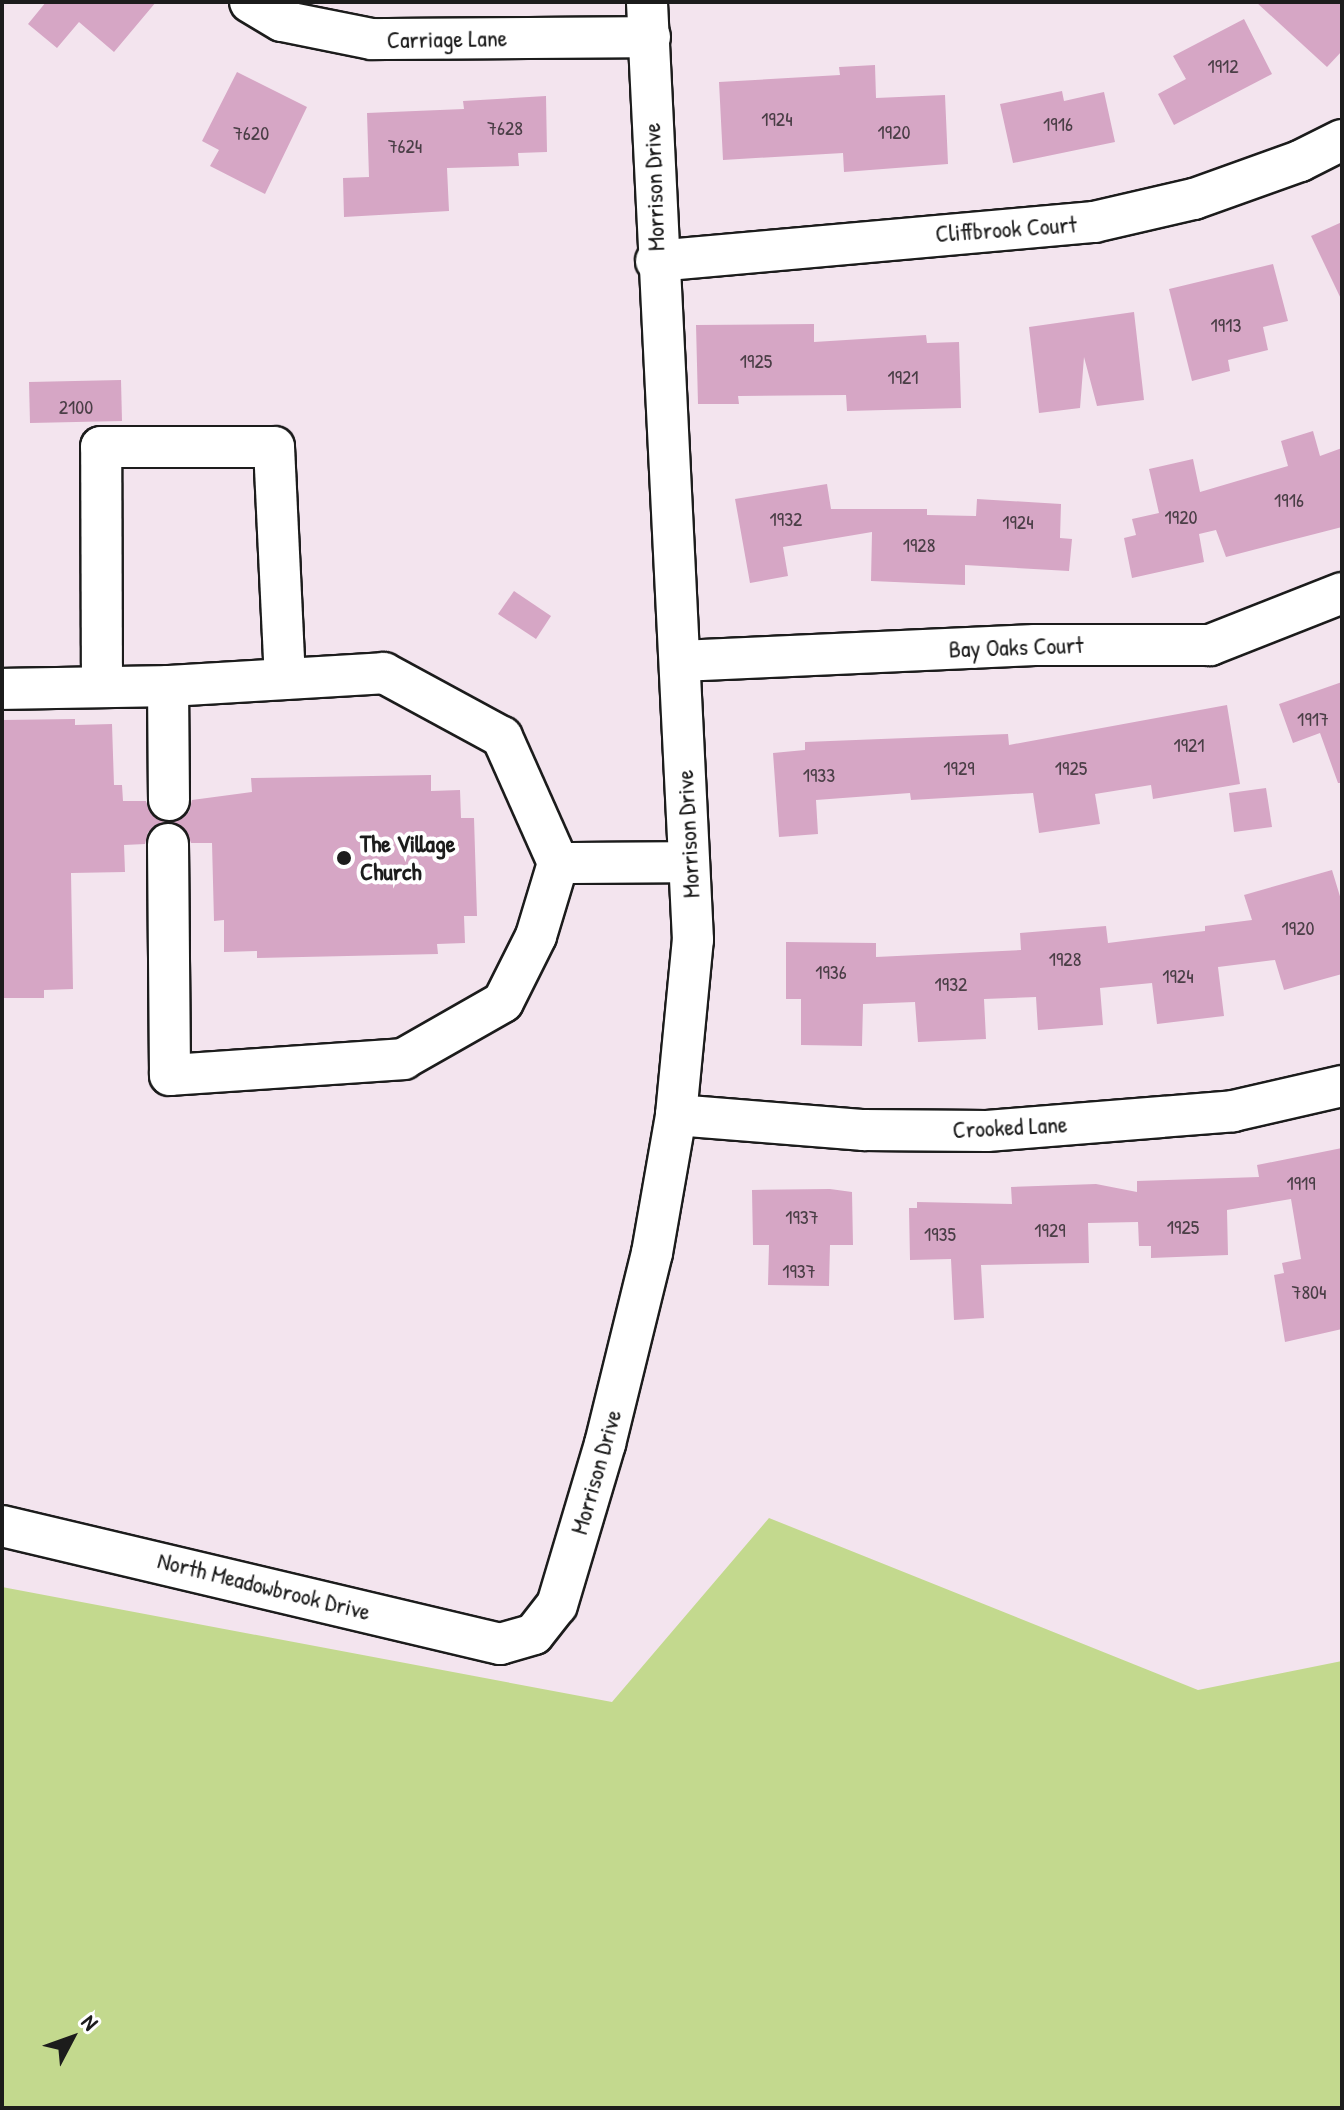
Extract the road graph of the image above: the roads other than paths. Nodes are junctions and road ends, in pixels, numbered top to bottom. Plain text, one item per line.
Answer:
1 (250, 2) edge
2 (648, 19) edge
3 (1342, 140) edge
4 (656, 261) junction
5 (1342, 593) edge
6 (680, 661) junction
7 (285, 679) junction
8 (168, 686) junction
9 (102, 687) junction
10 (2, 689) edge
11 (169, 800) dead end
12 (168, 844) dead end
13 (689, 862) junction
14 (558, 863) junction
15 (1342, 1086) edge
16 (676, 1115) junction
17 (2, 1526) edge
18 (526, 1638) joint

1 - 2 street, Carriage Lane
2 - 4 street, Morrison Drive
3 - 4 street, Cliffbrook Court
4 - 6 street, Morrison Drive
5 - 6 street, Bay Oaks Court
6 - 13 street, Morrison Drive
7 - 8 street
7 - 9 street
7 - 14 street
8 - 9 street
8 - 11 street
9 - 10 street
12 - 14 street
13 - 14 street
13 - 16 street, Morrison Drive
15 - 16 street, Crooked Lane
16 - 18 street, Morrison Drive
17 - 18 street, North Meadowbrook Drive

